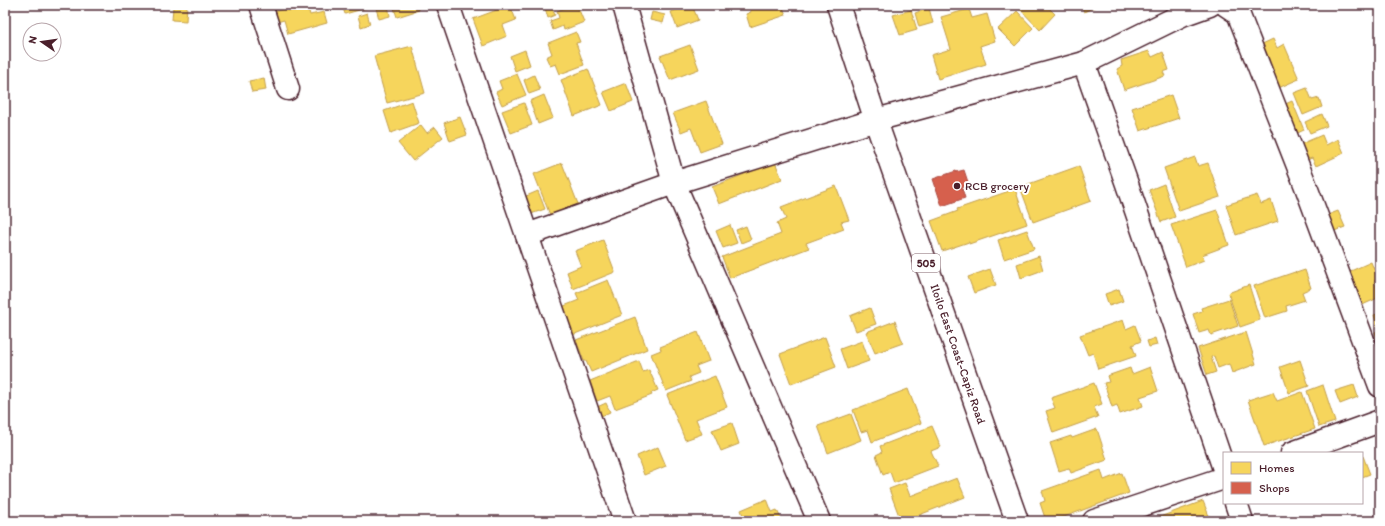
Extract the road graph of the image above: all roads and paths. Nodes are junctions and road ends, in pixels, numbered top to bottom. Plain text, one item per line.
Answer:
1 (261, 5) edge
2 (448, 5) edge
3 (624, 5) edge
4 (838, 5) edge
5 (1210, 5) edge
6 (1226, 5) edge
7 (1084, 63) junction
8 (288, 89) dead end
9 (876, 120) junction
10 (674, 182) junction
11 (527, 236) junction
12 (1380, 386) edge
13 (1380, 421) edge
14 (1295, 452) edge
15 (1223, 466) edge
16 (1223, 478) edge
17 (1236, 504) edge
18 (625, 521) edge
19 (819, 521) edge
20 (1017, 521) edge
21 (1094, 521) edge
22 (1242, 521) edge

1 - 8 street
2 - 11 street
3 - 10 street
4 - 9 street, Iloilo East Coast-Capiz Road / 505
5 - 7 street
6 - 12 street
7 - 9 street
7 - 15 street
9 - 10 street
9 - 20 street, Iloilo East Coast-Capiz Road / 505
10 - 11 street
10 - 19 street
11 - 18 street
13 - 14 street
16 - 21 street
17 - 22 street

